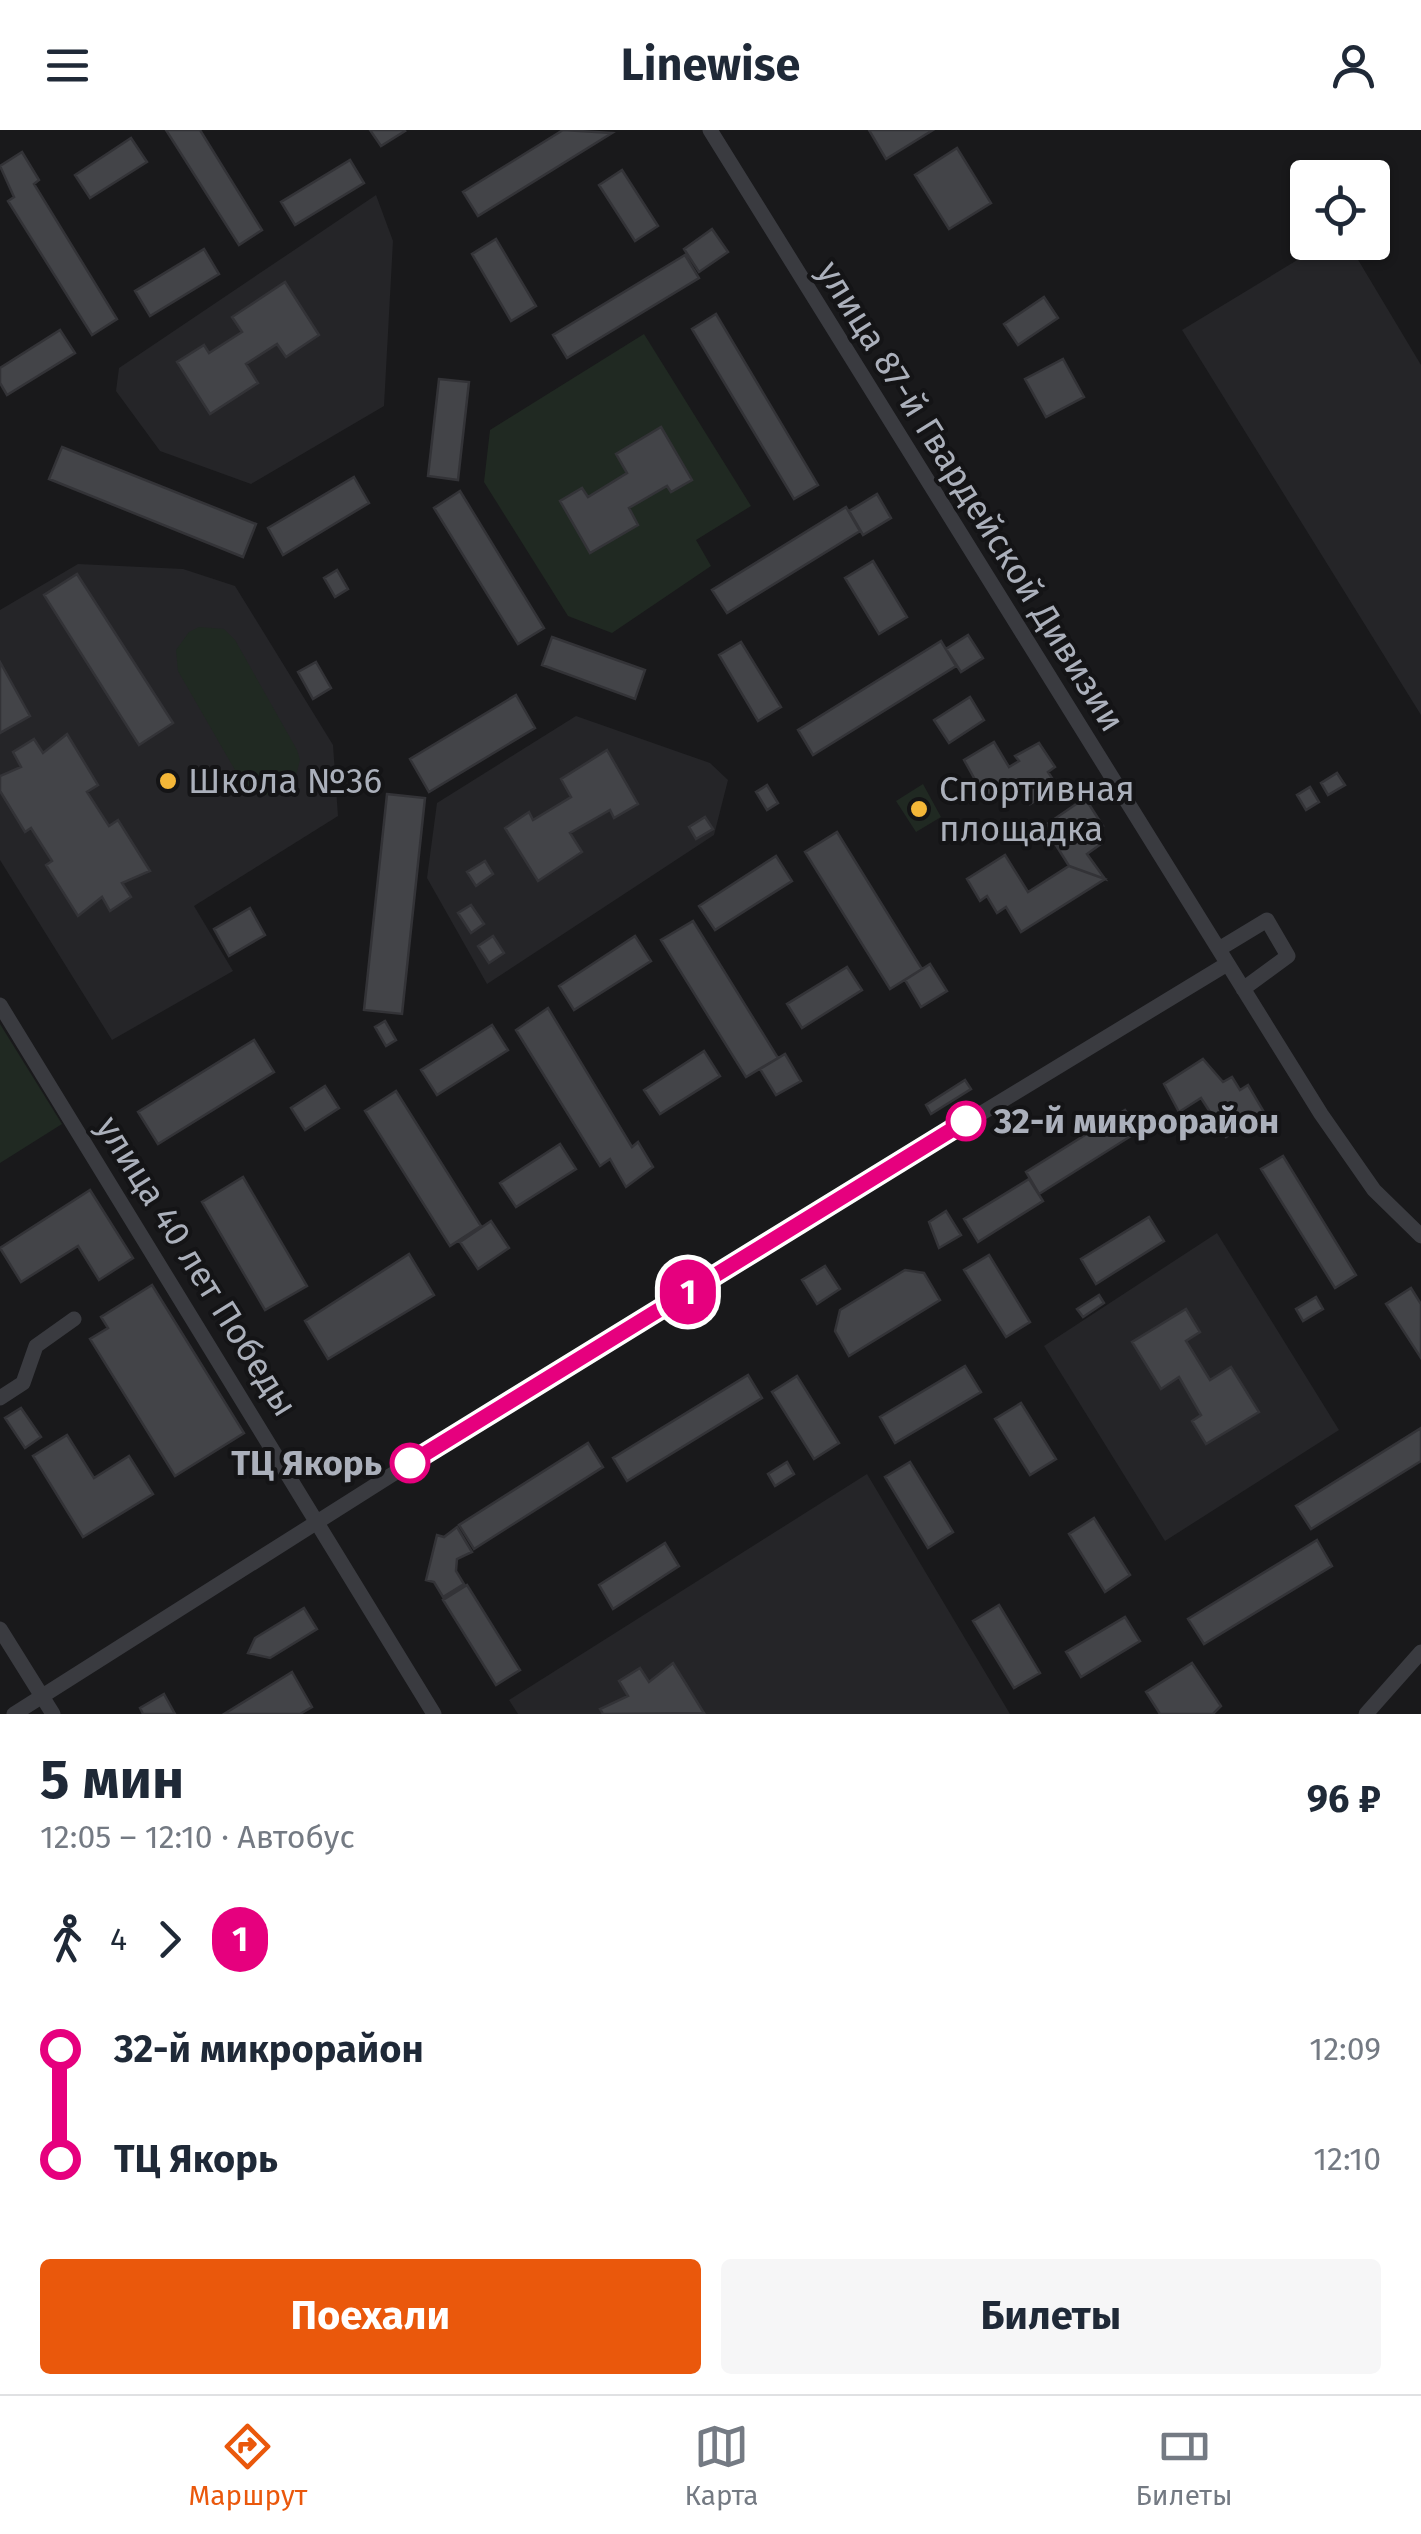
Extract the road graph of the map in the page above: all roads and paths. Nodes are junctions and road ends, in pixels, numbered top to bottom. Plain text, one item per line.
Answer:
1 (710, 130) edge
2 (1218, 948) junction
3 (1227, 964) junction
4 (1243, 989) junction
5 (0, 1006) edge
6 (1421, 1236) edge
7 (74, 1319) dead end
8 (0, 1398) edge
9 (319, 1521) junction
10 (0, 1629) edge
11 (1421, 1652) edge
12 (42, 1697) junction
13 (14, 1714) edge
14 (53, 1714) edge
15 (434, 1714) edge
16 (1366, 1714) edge

1 - 2 street, улица 87-й Гвардейской Дивизии
2 - 3 street, улица 87-й Гвардейской Дивизии
2 - 4 street
3 - 4 street, улица 87-й Гвардейской Дивизии
3 - 9 street
4 - 6 street, улица 87-й Гвардейской Дивизии
5 - 9 street, улица 40 лет Победы
7 - 8 street
9 - 12 street
9 - 15 street, улица 40 лет Победы
10 - 12 street
11 - 16 street
12 - 13 street
12 - 14 street

